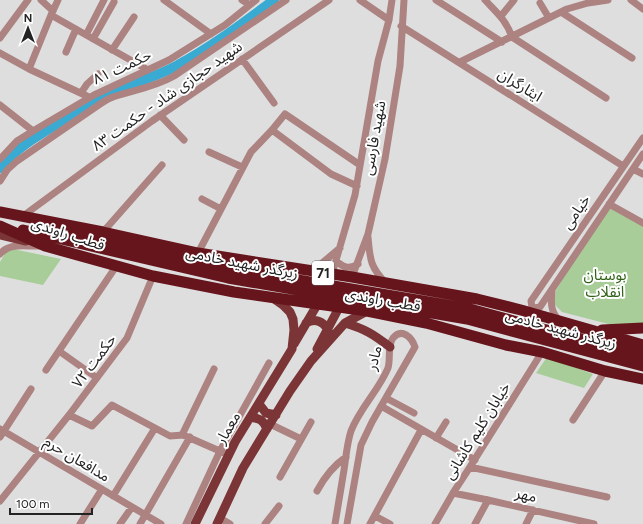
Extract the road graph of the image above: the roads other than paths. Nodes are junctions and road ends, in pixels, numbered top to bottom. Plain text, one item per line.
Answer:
1 (28, 0) edge
2 (41, 0) edge
3 (58, 0) edge
4 (104, 0) edge
5 (164, 0) edge
6 (242, 0) edge
7 (256, 0) edge
8 (286, 0) edge
9 (360, 0) edge
10 (392, 0) edge
11 (404, 0) edge
12 (436, 0) edge
13 (485, 0) edge
14 (514, 0) edge
15 (569, 0) edge
16 (608, 0) edge
17 (631, 0) edge
18 (323, 1) edge
19 (114, 2) dead end
20 (540, 3) dead end
21 (250, 5) junction
22 (577, 6) junction
23 (643, 9) edge
24 (561, 12) junction
25 (52, 13) junction
26 (501, 16) junction
27 (134, 17) dead end
28 (549, 18) junction
29 (389, 20) junction
30 (401, 26) junction
31 (76, 29) junction
32 (211, 34) junction
33 (86, 35) junction
34 (512, 37) junction
35 (0, 38) edge
36 (93, 39) junction
37 (502, 42) junction
38 (112, 50) junction
39 (66, 52) dead end
40 (0, 53) edge
41 (632, 58) dead end
42 (242, 59) junction
43 (460, 62) junction
44 (29, 69) junction
45 (148, 70) junction
46 (98, 74) dead end
47 (80, 93) junction
48 (89, 97) junction
49 (606, 98) dead end
50 (274, 103) dead end
51 (0, 105) edge
52 (160, 115) junction
53 (33, 130) junction
54 (272, 130) junction
55 (643, 138) edge
56 (184, 140) dead end
57 (209, 152) dead end
58 (2, 154) edge
59 (643, 154) edge
60 (162, 165) dead end
61 (360, 165) junction
62 (624, 166) junction
63 (242, 167) junction
64 (633, 168) junction
65 (643, 174) edge
66 (0, 181) edge
67 (357, 186) junction
68 (202, 199) dead end
69 (609, 204) junction
70 (221, 208) junction
71 (0, 212) edge
72 (22, 216) junction
73 (36, 219) junction
74 (643, 223) edge
75 (0, 226) edge
76 (103, 232) junction
77 (368, 234) junction
78 (0, 235) edge
79 (45, 246) junction
80 (340, 248) junction
81 (0, 254) edge
82 (198, 254) junction
83 (336, 261) junction
84 (358, 264) junction
85 (118, 265) junction
86 (308, 270) junction
87 (153, 276) junction
88 (330, 278) junction
89 (350, 280) junction
90 (387, 283) junction
91 (416, 288) junction
92 (552, 289) junction
93 (234, 292) junction
94 (272, 297) junction
95 (320, 301) junction
96 (341, 305) junction
97 (367, 310) junction
98 (521, 310) junction
99 (561, 321) junction
100 (306, 323) junction
101 (345, 324) junction
102 (449, 328) junction
103 (643, 328) edge
104 (622, 329) junction
105 (328, 330) junction
106 (595, 331) junction
107 (643, 334) edge
108 (476, 336) junction
109 (643, 345) edge
110 (390, 347) junction
111 (292, 349) junction
112 (643, 350) edge
113 (59, 351) junction
114 (542, 352) junction
115 (643, 355) edge
116 (311, 361) junction
117 (269, 364) dead end
118 (643, 366) edge
119 (214, 369) dead end
120 (46, 370) dead end
121 (605, 371) junction
122 (643, 374) edge
123 (97, 378) junction
124 (643, 379) edge
125 (382, 380) junction
126 (393, 386) junction
127 (31, 389) dead end
128 (386, 398) junction
129 (258, 404) junction
130 (381, 406) junction
131 (414, 413) dead end
132 (69, 415) junction
133 (276, 415) junction
134 (250, 418) junction
135 (573, 420) dead end
136 (311, 422) dead end
137 (446, 422) dead end
138 (269, 426) junction
139 (155, 428) junction
140 (421, 430) junction
141 (1, 432) edge
142 (182, 435) junction
143 (190, 437) junction
144 (436, 438) junction
145 (301, 439) junction
146 (40, 452) junction
147 (225, 453) junction
148 (346, 457) junction
149 (475, 460) junction
150 (470, 467) junction
151 (280, 477) dead end
152 (102, 489) junction
153 (317, 491) dead end
154 (453, 493) junction
155 (113, 496) junction
156 (606, 497) dead end
157 (488, 500) junction
158 (0, 502) edge
159 (279, 506) dead end
160 (132, 507) junction
161 (533, 510) junction
162 (146, 515) junction
163 (375, 516) junction
164 (218, 521) edge
165 (80, 524) edge
166 (120, 524) edge
167 (140, 524) edge
168 (161, 524) edge
169 (186, 524) edge
170 (195, 524) edge
171 (230, 524) edge
172 (264, 524) edge
173 (335, 524) edge
174 (347, 524) edge
175 (370, 524) edge
176 (390, 524) edge
177 (435, 524) edge
178 (476, 524) edge
179 (526, 524) edge
180 (594, 524) edge

1 - 35 street
2 - 25 street
3 - 25 street
4 - 33 street
5 - 32 street
6 - 21 street
7 - 21 street, حکمت ۸۱
8 - 66 street
9 - 29 street
10 - 29 street, شهید فارسی
11 - 30 street, شهید فارسی
12 - 37 street
13 - 26 street
14 - 26 street
15 - 22 street
16 - 22 street
17 - 23 street
18 - 42 street, شهید حجازی شاد - حکمت ۸۳
19 - 36 street
20 - 28 street
21 - 32 street, حکمت ۸۱
22 - 24 street
24 - 28 street
24 - 41 street
25 - 31 street
25 - 44 street
26 - 34 street
27 - 38 street
28 - 34 street
29 - 61 street, شهید فارسی
30 - 43 street, ایثارگران
30 - 77 street, شهید فارسی
31 - 33 street
31 - 39 street
32 - 45 street, حکمت ۸۱
33 - 36 street
34 - 37 street
34 - 49 street
36 - 38 street
37 - 43 street
38 - 45 street
40 - 44 street
42 - 50 street
42 - 52 street, شهید حجازی شاد - حکمت ۸۳
43 - 62 street, ایثارگران
44 - 47 street
45 - 48 street, حکمت ۸۱
46 - 47 street
47 - 48 street
48 - 53 street, حکمت ۸۱
51 - 53 street
52 - 56 street
52 - 72 street, شهید حجازی شاد - حکمت ۸۳
53 - 58 street, حکمت ۸۱
54 - 61 street
54 - 63 street
54 - 67 street
55 - 62 street, خیامی
57 - 63 street
59 - 64 street, خیامی
60 - 76 street
61 - 67 street, شهید فارسی
62 - 92 street, خیامی
63 - 70 street
64 - 65 street
64 - 69 street, خیامی
67 - 80 street, شهید فارسی
68 - 70 street
69 - 74 street
69 - 92 street, خیامی
70 - 82 street
71 - 72 highway, قطب راوندی / 71
72 - 73 highway, قطب راوندی / 71
73 - 76 highway, قطب راوندی / 71
73 - 115 highway, زیرگذر شهید خادمی
75 - 79 highway, قطب راوندی / 71
75 - 118 highway, زیرگذر شهید خادمی
76 - 82 highway, قطب راوندی / 71
77 - 84 street, شهید فارسی
77 - 90 street
78 - 79 main road
79 - 81 street
79 - 85 highway, قطب راوندی / 71
80 - 83 street, شهید فارسی
80 - 86 street
82 - 86 highway, قطب راوندی / 71
82 - 93 highway
83 - 84 street
83 - 88 street, شهید فارسی
84 - 89 street, شهید فارسی
85 - 87 highway, قطب راوندی / 71
85 - 113 street
86 - 88 highway, قطب راوندی / 71
87 - 93 highway, قطب راوندی / 71
87 - 123 street, حکمت ۷۲
88 - 89 highway, قطب راوندی / 71
88 - 95 main road, معمار
89 - 90 highway, قطب راوندی / 71
89 - 96 main road
90 - 91 highway, قطب راوندی / 71
91 - 98 highway, قطب راوندی / 71
91 - 102 highway
92 - 99 street
93 - 94 highway, قطب راوندی / 71
94 - 95 highway, قطب راوندی / 71
94 - 111 main road, معمار
95 - 96 highway, قطب راوندی / 71
95 - 100 main road, معمار
96 - 97 highway, قطب راوندی / 71
96 - 105 main road
97 - 101 main road
97 - 102 highway, قطب راوندی / 71
98 - 99 highway, قطب راوندی / 71
98 - 112 highway
99 - 106 highway, قطب راوندی / 71
100 - 105 main road
100 - 111 main road, معمار
101 - 110 main road
101 - 116 main road
102 - 108 highway, قطب راوندی / 71
103 - 104 highway
104 - 106 highway
104 - 107 highway
105 - 116 main road
106 - 109 highway, قطب راوندی / 71
108 - 114 highway, قطب راوندی / 71
108 - 122 highway
110 - 125 street, مادر
110 - 126 street, مادر
111 - 129 main road, معمار
113 - 120 street
113 - 123 street
114 - 121 highway, قطب راوندی / 71
114 - 149 street, خیابان کلیم کاشانی
116 - 133 main road
117 - 147 street
119 - 142 street
121 - 124 highway, قطب راوندی / 71
121 - 135 street
123 - 132 street, حکمت ۷۲
125 - 126 street
125 - 148 street, مادر
126 - 128 street, مادر
127 - 141 street
128 - 130 street, مادر
128 - 131 street
129 - 133 main road
129 - 134 main road, معمار
130 - 140 street
130 - 174 street, مادر
132 - 139 street
132 - 146 street, حکمت ۷۲
133 - 138 main road
134 - 138 main road
134 - 147 main road, معمار
136 - 145 street
137 - 144 street
138 - 145 street
138 - 164 main road
139 - 142 street
139 - 155 street
140 - 144 street
140 - 163 street
141 - 146 street, مدافعان حرم
142 - 143 street
143 - 147 street
143 - 162 street
144 - 149 street
145 - 151 street
146 - 152 street, مدافعان حرم
146 - 158 street, حکمت ۷۲
147 - 169 street
147 - 170 main road, معمار
148 - 153 street
148 - 173 street, مادر
149 - 150 street, خیابان کلیم کاشانی
150 - 154 street, خیابان کلیم کاشانی
150 - 156 street
152 - 155 street, مدافعان حرم
152 - 165 street
154 - 157 street, مهر
154 - 177 street, خیابان کلیم کاشانی
155 - 160 street, مدافعان حرم
157 - 161 street, مهر
157 - 178 street
159 - 172 street
160 - 162 street, مدافعان حرم
160 - 166 street
161 - 179 street
161 - 180 street, مهر
162 - 167 street
162 - 168 street, مدافعان حرم
163 - 175 street
163 - 176 street
164 - 171 street

